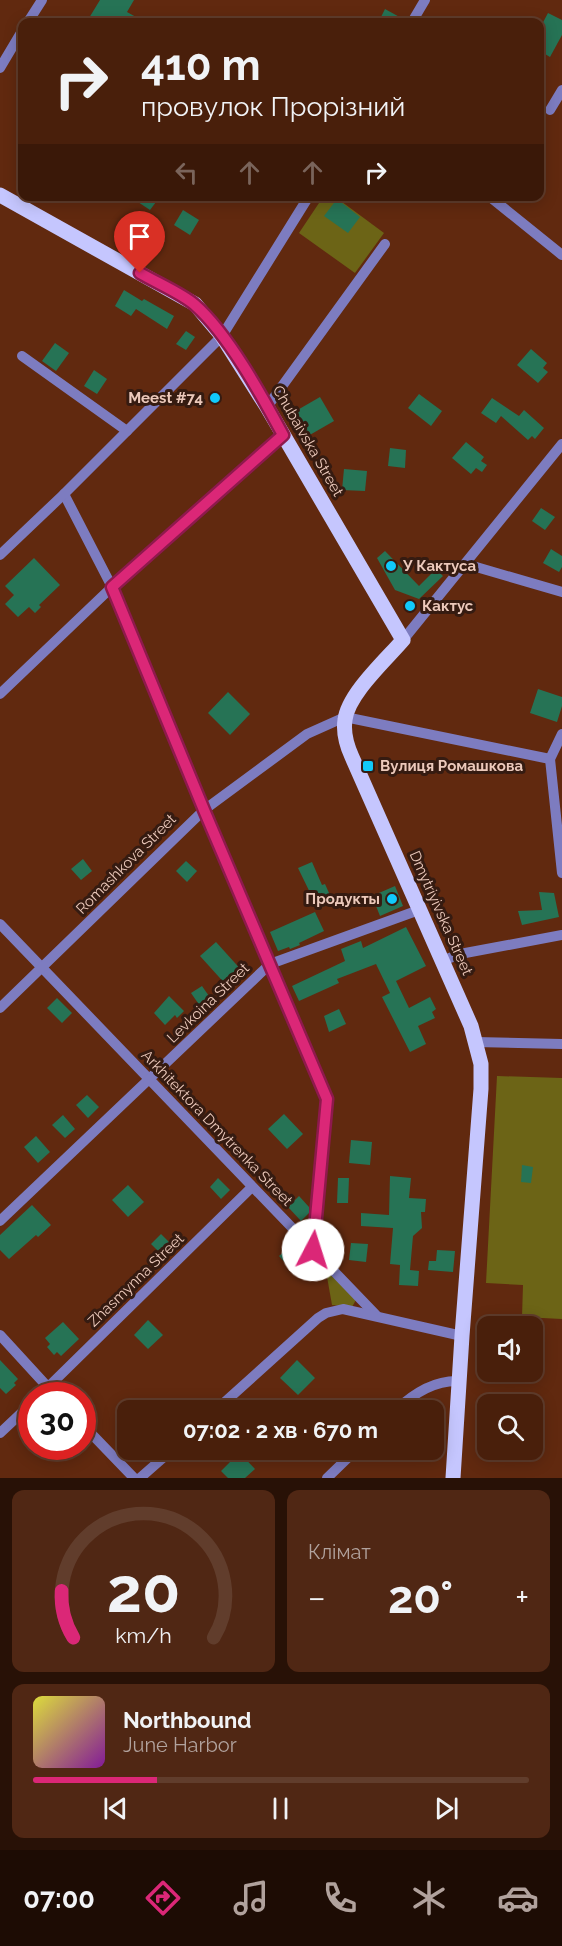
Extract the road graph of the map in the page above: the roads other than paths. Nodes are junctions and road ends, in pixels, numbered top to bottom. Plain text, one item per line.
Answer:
1 (42, 0) edge
2 (424, 0) edge
3 (35, 18) edge
4 (414, 18) edge
5 (18, 38) edge
6 (11, 50) junction
7 (18, 54) edge
8 (0, 68) edge
9 (562, 90) edge
10 (550, 110) dead end
11 (0, 195) edge
12 (306, 201) edge
13 (495, 201) edge
14 (386, 244) dead end
15 (562, 255) edge
16 (222, 336) junction
17 (22, 356) dead end
18 (267, 407) junction
19 (127, 432) junction
20 (283, 435) junction
21 (562, 444) edge
22 (64, 494) junction
23 (0, 555) edge
24 (466, 564) junction
25 (112, 587) junction
26 (562, 592) edge
27 (403, 640) junction
28 (0, 693) edge
29 (345, 717) junction
30 (562, 734) edge
31 (550, 759) junction
32 (204, 810) junction
33 (562, 873) edge
34 (419, 910) junction
35 (0, 924) edge
36 (562, 935) edge
37 (442, 961) junction
38 (270, 964) junction
39 (42, 968) junction
40 (0, 1008) edge
41 (475, 1042) junction
42 (562, 1044) edge
43 (150, 1080) junction
44 (252, 1186) junction
45 (0, 1221) edge
46 (313, 1250) junction
47 (376, 1315) junction
48 (0, 1335) edge
49 (462, 1336) junction
50 (459, 1381) junction
51 (39, 1382) edge
52 (57, 1382) edge
53 (227, 1400) edge
54 (410, 1400) edge
55 (18, 1416) edge
56 (0, 1433) edge
57 (96, 1439) edge
58 (160, 1460) edge
59 (346, 1460) edge
60 (134, 1478) edge
61 (140, 1478) edge
62 (327, 1478) edge
63 (453, 1478) edge

1 - 3 street
2 - 4 street
5 - 6 street
6 - 7 street
6 - 8 street
9 - 10 street
11 - 16 main road, Chubaivska Street
12 - 16 street
13 - 15 street
14 - 18 street
16 - 18 main road, Chubaivska Street
16 - 19 street
17 - 19 street
18 - 20 main road, Chubaivska Street
19 - 22 street
20 - 25 street
20 - 27 main road, Chubaivska Street
21 - 24 street
22 - 23 street
22 - 25 street
24 - 26 street
24 - 27 street
25 - 28 street
25 - 32 street
27 - 29 main road
29 - 31 street
29 - 32 street, Romashkova Street
29 - 34 main road, Dmytriyivska Street
30 - 31 street
31 - 33 street
32 - 38 street
32 - 39 street, Romashkova Street
34 - 37 main road, Dmytriyivska Street
34 - 38 street, Levkoina Street
35 - 39 street, Arkhitektora Dmytrenka Street
36 - 37 street
37 - 41 main road, Dmytriyivska Street
38 - 43 street, Levkoina Street
38 - 46 street
39 - 40 street, Romashkova Street
39 - 43 street, Arkhitektora Dmytrenka Street
41 - 42 street
41 - 49 main road, Dmytriyivska Street
43 - 44 street, Arkhitektora Dmytrenka Street
43 - 45 street, Levkoina Street
44 - 46 street, Arkhitektora Dmytrenka Street
44 - 52 street, Zhasmynna Street
46 - 47 street, Arkhitektora Dmytrenka Street
47 - 49 street
47 - 53 street
48 - 51 street
49 - 50 main road, Dmytriyivska Street
50 - 54 street
50 - 63 main road, Dmytriyivska Street
55 - 56 street
57 - 60 street
58 - 61 street
59 - 62 street

